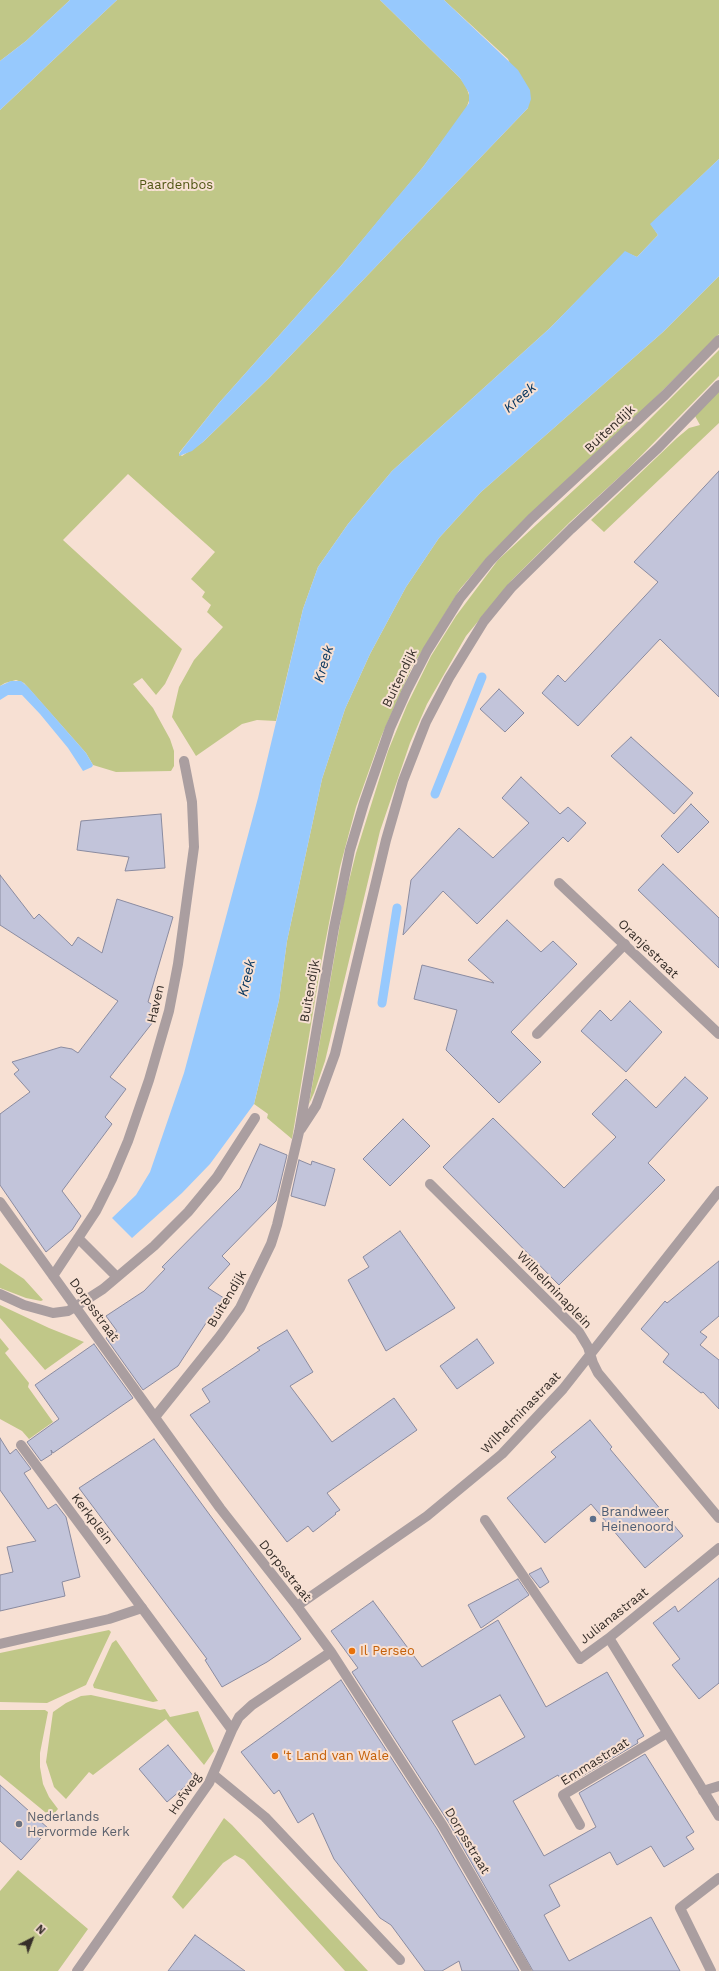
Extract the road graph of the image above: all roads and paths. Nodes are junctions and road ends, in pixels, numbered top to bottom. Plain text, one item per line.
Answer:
1 (719, 340) edge
2 (719, 385) edge
3 (184, 761) dead end
4 (559, 883) dead end
5 (624, 944) junction
6 (537, 1034) dead end
7 (719, 1034) edge
8 (256, 1118) dead end
9 (299, 1132) junction
10 (430, 1184) dead end
11 (719, 1191) edge
12 (0, 1202) edge
13 (78, 1238) junction
14 (53, 1276) junction
15 (117, 1277) junction
16 (0, 1294) edge
17 (75, 1307) junction
18 (591, 1355) junction
19 (155, 1417) junction
20 (21, 1445) dead end
21 (719, 1518) edge
22 (485, 1520) dead end
23 (719, 1548) edge
24 (297, 1606) junction
25 (142, 1608) junction
26 (609, 1638) junction
27 (0, 1644) edge
28 (331, 1652) junction
29 (232, 1730) junction
30 (667, 1733) junction
31 (214, 1775) junction
32 (719, 1786) edge
33 (703, 1791) junction
34 (719, 1816) edge
35 (580, 1825) dead end
36 (719, 1878) edge
37 (400, 1960) dead end
38 (77, 1971) edge
39 (527, 1971) edge
40 (711, 1971) edge

1 - 9 street, Buitendijk
2 - 9 street, Buitendijk
3 - 13 street, Haven
4 - 5 street, Oranjestraat
5 - 6 street
5 - 7 street, Oranjestraat
8 - 15 street
9 - 19 street, Buitendijk
10 - 18 street, Wilhelminaplein
11 - 18 street, Wilhelminastraat
12 - 14 street, Dorpsstraat
13 - 14 street, Haven
13 - 15 street
14 - 17 street, Dorpsstraat
15 - 17 street
16 - 17 street
17 - 19 street, Dorpsstraat
18 - 21 street, Wilhelminaplein
18 - 24 street, Wilhelminastraat
19 - 24 street, Dorpsstraat
20 - 25 street, Kerkplein
22 - 26 street, Julianastraat
23 - 26 street, Julianastraat
24 - 28 street, Dorpsstraat
25 - 27 street
25 - 29 street, Kerkplein
26 - 30 street
28 - 29 street, Hofweg
28 - 39 street, Dorpsstraat
29 - 31 street, Hofweg
30 - 33 street
30 - 35 street, Emmastraat
31 - 37 street
31 - 38 street, Hofweg
32 - 33 street
33 - 34 street
36 - 40 street

